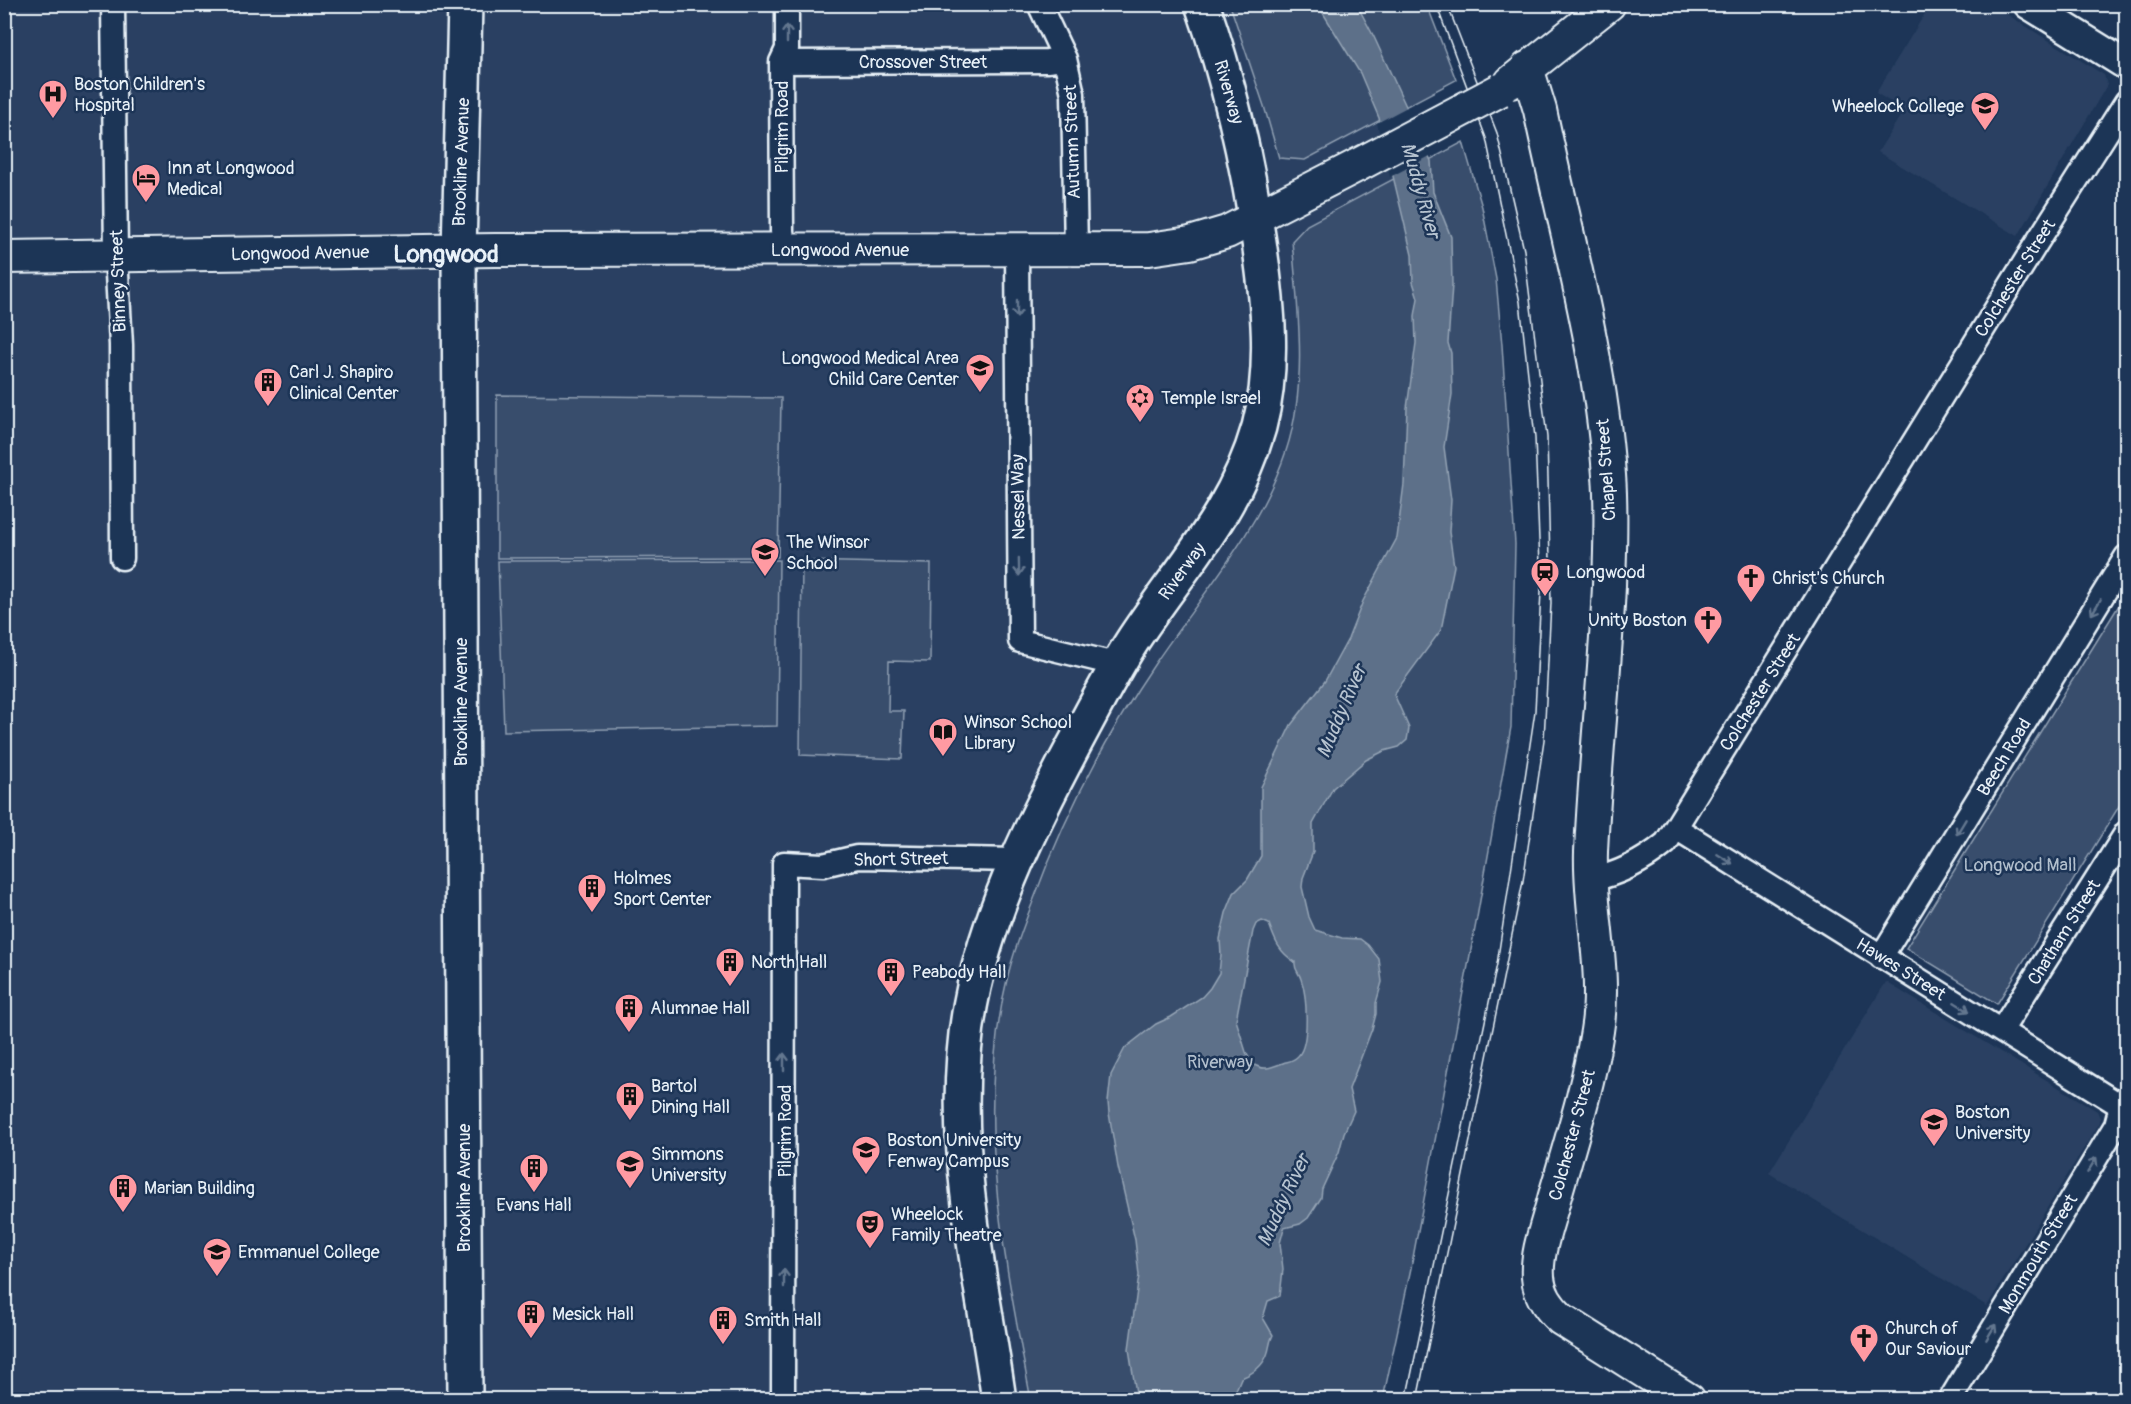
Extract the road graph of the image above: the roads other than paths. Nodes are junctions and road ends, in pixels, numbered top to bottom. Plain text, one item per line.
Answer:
1 (113, 4) edge
2 (465, 4) edge
3 (787, 4) edge
4 (1039, 4) edge
5 (1202, 4) edge
6 (1609, 4) edge
7 (2028, 4) edge
8 (1065, 59) junction
9 (781, 62) junction
10 (2127, 65) edge
11 (1527, 68) junction
12 (2127, 102) edge
13 (1256, 217) junction
14 (784, 250) junction
15 (1017, 250) junction
16 (1076, 250) junction
17 (459, 251) junction
18 (116, 256) junction
19 (4, 257) edge
20 (2127, 557) edge
21 (123, 558) dead end
22 (1119, 665) junction
23 (1676, 828) junction
24 (2127, 833) edge
25 (1018, 860) junction
26 (784, 863) joint
27 (1590, 880) junction
28 (1881, 957) junction
29 (2001, 1031) junction
30 (2125, 1104) edge
31 (465, 1400) edge
32 (783, 1400) edge
33 (999, 1400) edge
34 (1689, 1400) edge
35 (1950, 1400) edge

1 - 18 street, Binney Street
2 - 17 highway, Brookline Avenue
9 -> 3 street, Pilgrim Road
4 - 8 street, Autumn Street
5 - 13 highway, Riverway
6 - 11 main road, Longwood Avenue
7 - 10 street
8 - 9 street, Crossover Street
8 - 16 street, Autumn Street
9 - 14 street, Pilgrim Road
11 - 13 main road, Longwood Avenue, bridge
11 - 27 main road, Chapel Street
12 - 23 street, Colchester Street
13 - 16 main road, Longwood Avenue
13 - 22 highway, Riverway
14 - 15 main road, Longwood Avenue
14 - 17 main road, Longwood Avenue
15 - 16 main road, Longwood Avenue
15 -> 22 street, Nessel Way
17 - 18 main road, Longwood Avenue
17 - 31 highway, Brookline Avenue
18 - 19 main road, Longwood Avenue
18 - 21 street, Binney Street
20 -> 28 street, Beech Road
22 - 25 highway, Riverway
23 - 27 street, Colchester Street
23 -> 28 street, Hawes Street
24 - 29 street, Chatham Street
25 - 26 street, Short Street
25 - 33 highway, Riverway
32 -> 26 street, Pilgrim Road
27 - 34 main road, Colchester Street
28 -> 29 street, Hawes Street
29 - 30 street, Hawes Street
35 -> 30 street, Monmouth Street

